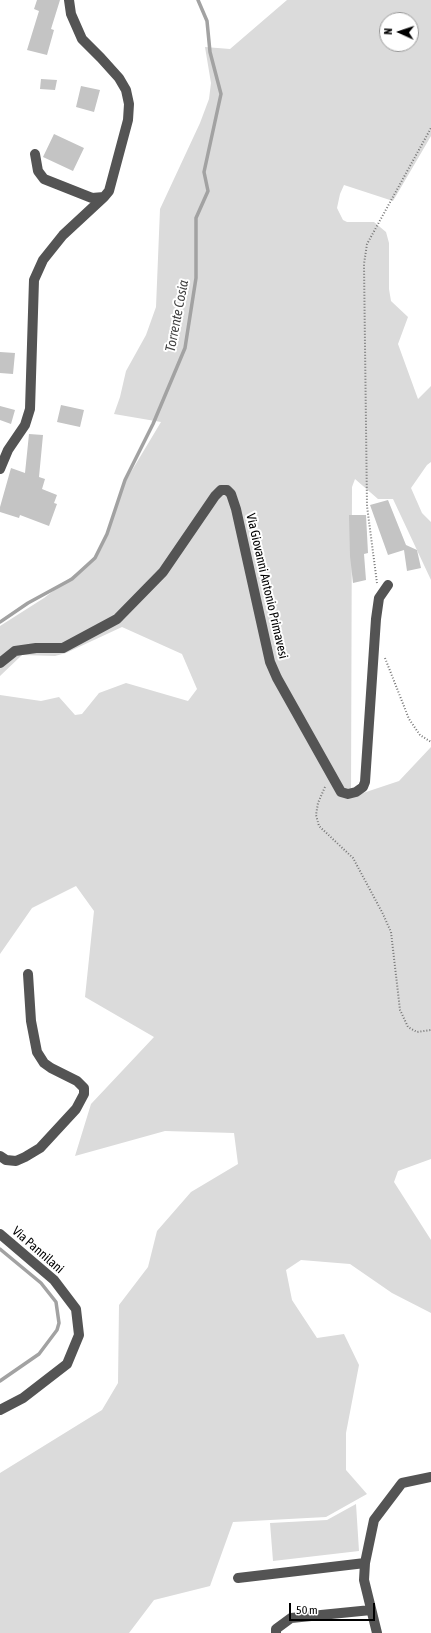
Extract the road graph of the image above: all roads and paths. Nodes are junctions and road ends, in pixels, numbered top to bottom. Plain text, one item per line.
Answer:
1 (69, 0) edge
2 (431, 128) edge
3 (35, 154) dead end
4 (104, 197) junction
5 (4, 449) edge
6 (0, 469) edge
7 (388, 585) dead end
8 (378, 598) junction
9 (374, 641) junction
10 (0, 663) edge
11 (431, 742) edge
12 (331, 774) junction
13 (28, 974) dead end
14 (431, 1030) edge
15 (0, 1156) edge
16 (0, 1234) edge
17 (0, 1410) edge
18 (431, 1477) edge
19 (365, 1563) junction
20 (238, 1578) dead end
21 (371, 1610) junction
22 (276, 1633) edge
23 (377, 1633) edge

1 - 4 street
2 - 8 path
3 - 4 street
4 - 5 street
5 - 6 street
7 - 8 street
8 - 9 street, Via Giovanni Antonio Primavesi
9 - 11 path
9 - 12 street, Via Giovanni Antonio Primavesi
10 - 12 street, Via Giovanni Antonio Primavesi
12 - 14 path
13 - 15 street
16 - 17 street, Via Pannilani
18 - 19 street
19 - 20 street
19 - 21 street
21 - 22 street
21 - 23 street

